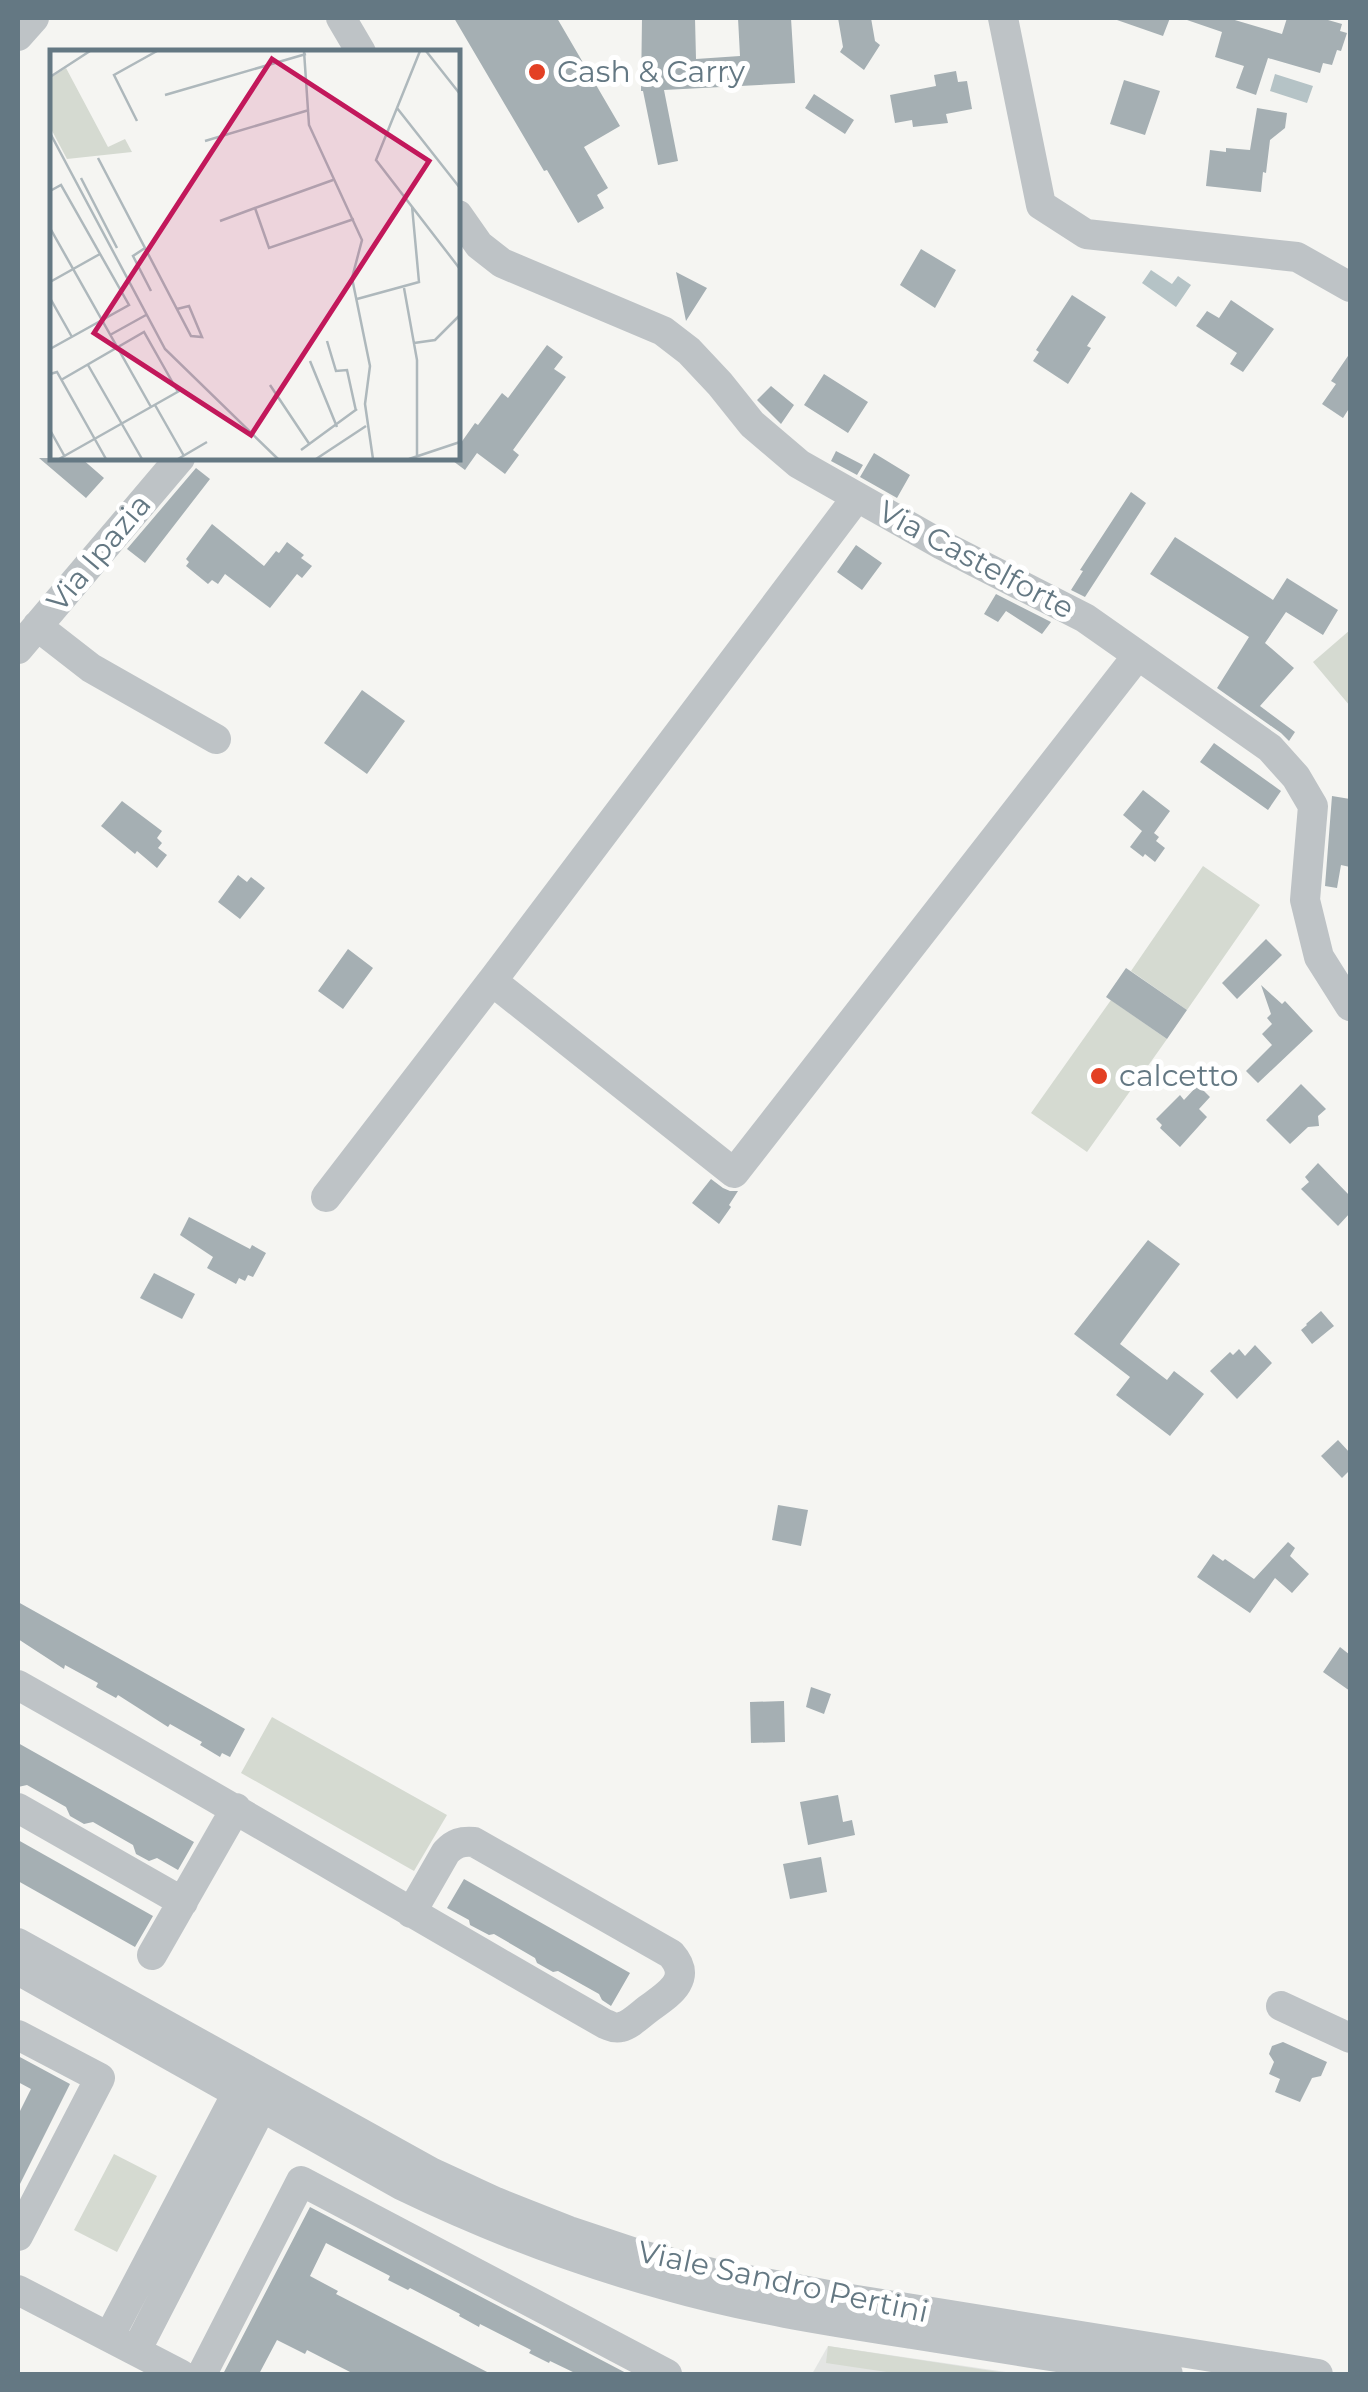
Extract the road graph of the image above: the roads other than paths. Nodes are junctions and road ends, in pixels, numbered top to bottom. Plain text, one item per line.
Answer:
1 (34, 18) edge
2 (341, 18) edge
3 (1003, 18) edge
4 (18, 36) edge
5 (360, 50) edge
6 (460, 218) edge
7 (1350, 287) edge
8 (178, 460) edge
9 (857, 497) junction
10 (38, 626) junction
11 (18, 649) edge
12 (1138, 654) junction
13 (216, 739) dead end
14 (492, 980) junction
15 (1350, 1006) edge
16 (326, 1197) dead end
17 (18, 1685) edge
18 (18, 1808) edge
19 (236, 1808) junction
20 (183, 1902) junction
21 (411, 1912) junction
22 (18, 1942) edge
23 (152, 1956) dead end
24 (18, 1970) edge
25 (1281, 2006) dead end
26 (18, 2035) edge
27 (1350, 2038) edge
28 (255, 2089) junction
29 (18, 2236) edge
30 (18, 2290) edge
31 (123, 2344) junction
32 (180, 2374) edge
33 (202, 2374) edge
34 (667, 2374) edge
35 (1168, 2374) edge
36 (1318, 2374) edge

1 - 4 street
2 - 5 street
3 - 7 street
6 - 9 street, Via Castelforte
8 - 10 street, Via Ipazia
9 - 12 street, Via Castelforte
9 - 14 street
10 - 11 street, Via Ipazia
10 - 13 street
12 - 14 street
12 - 15 street, Via Castelforte
14 - 16 street
17 - 19 street
18 - 20 street
19 - 20 street
19 - 21 street
20 - 23 street
21 - 21 street
22 - 28 street, Viale Sandro Pertini
24 - 28 street, Viale Sandro Pertini
25 - 27 street
26 - 29 street
28 - 31 street
28 - 35 street, Viale Sandro Pertini
28 - 36 street, Viale Sandro Pertini
30 - 31 street
31 - 32 street
33 - 34 street

